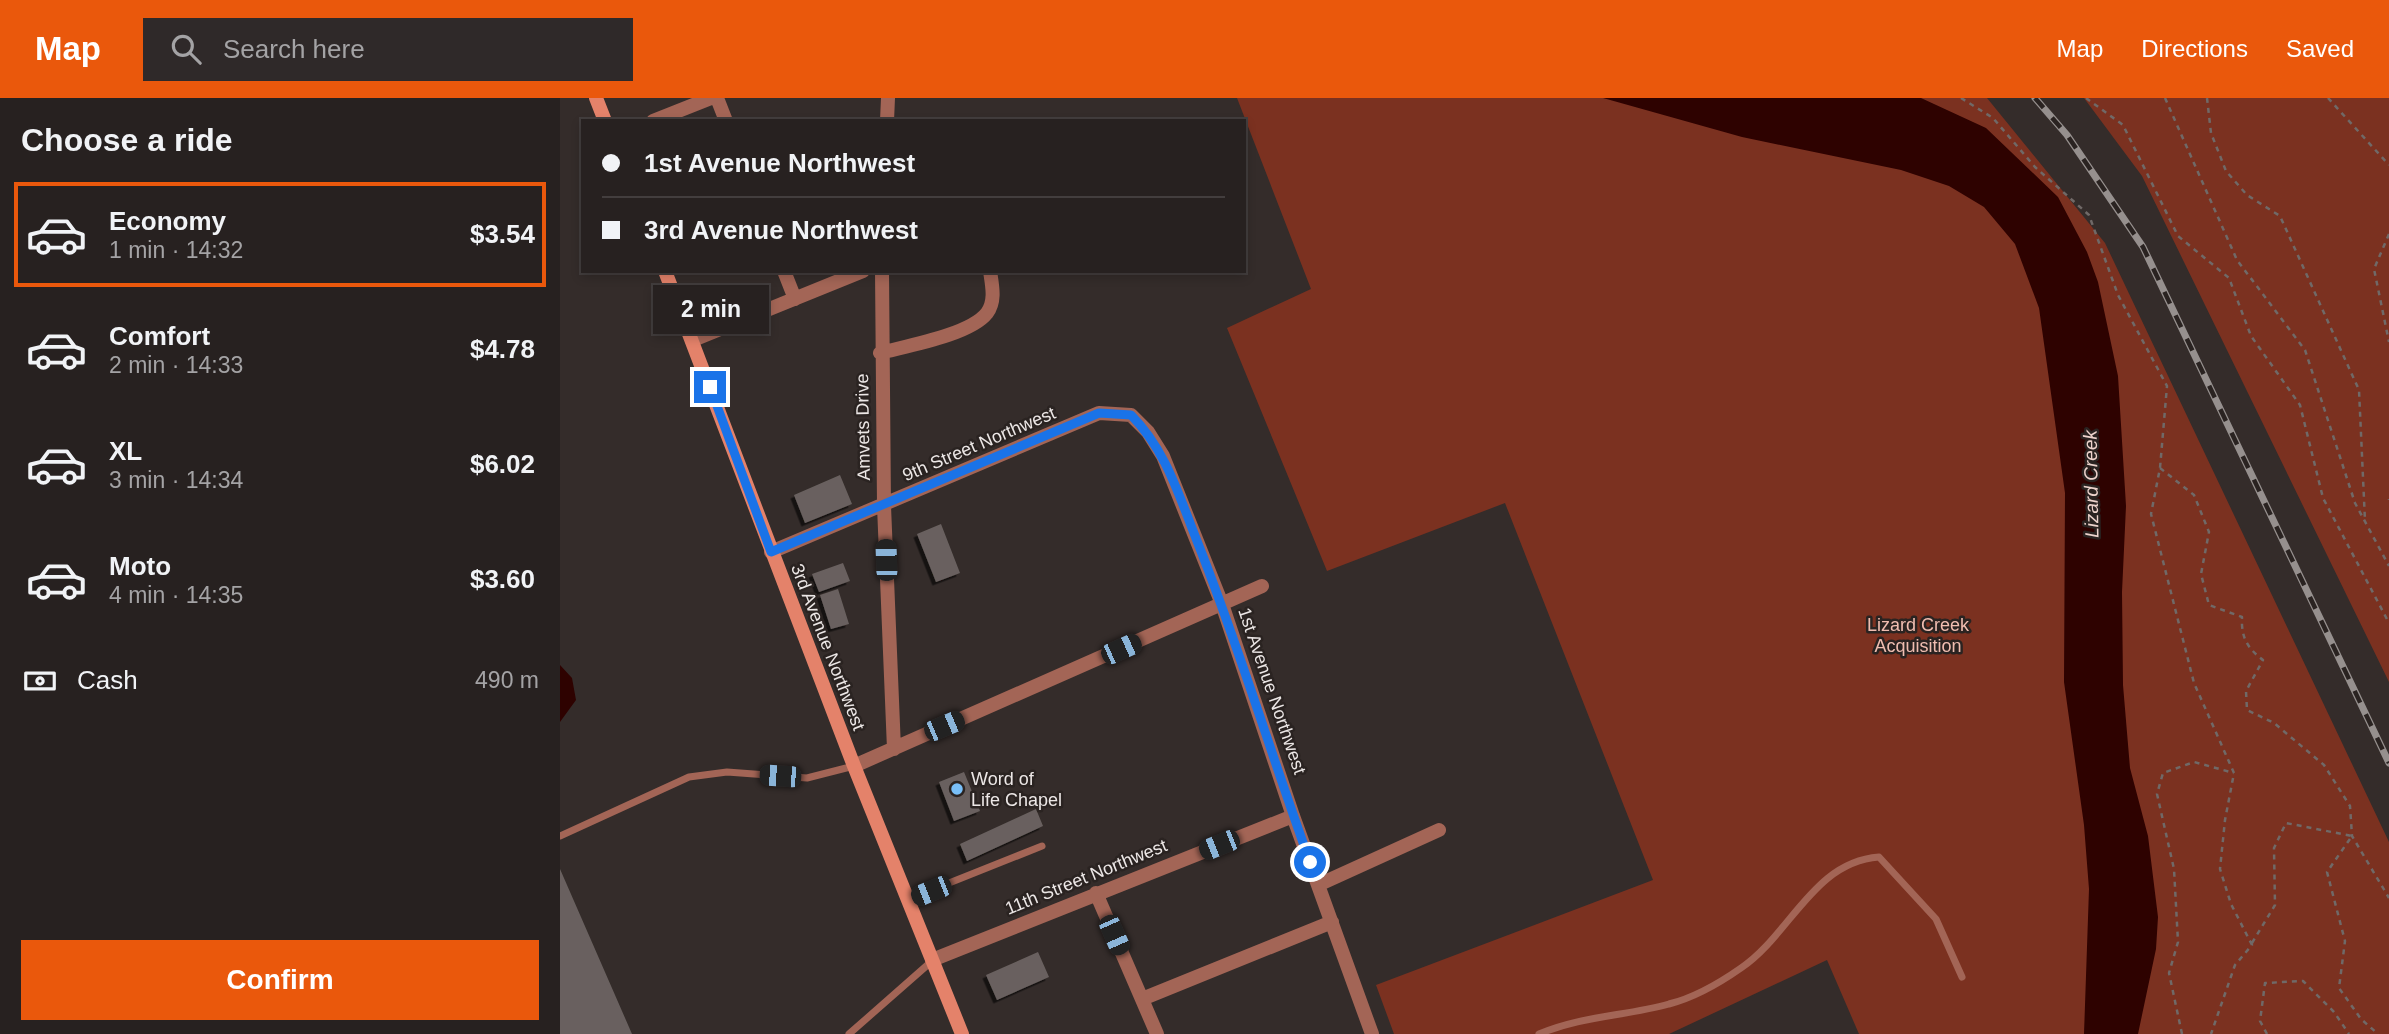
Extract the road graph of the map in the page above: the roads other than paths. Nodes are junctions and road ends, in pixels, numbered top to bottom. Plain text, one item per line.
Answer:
1 (596, 98) edge
2 (711, 98) edge
3 (718, 98) edge
4 (888, 98) edge
5 (604, 119) edge
6 (658, 119) edge
7 (725, 119) edge
8 (887, 119) edge
9 (666, 273) edge
10 (785, 273) edge
11 (858, 273) edge
12 (881, 273) edge
13 (990, 273) edge
14 (795, 299) junction
15 (693, 340) junction
16 (880, 353) junction
17 (1086, 419) joint
18 (884, 506) junction
19 (771, 552) junction
20 (1262, 586) dead end
21 (1222, 604) junction
22 (894, 749) junction
23 (854, 766) junction
24 (1293, 816) junction
25 (1439, 830) dead end
26 (560, 836) edge
27 (1042, 846) dead end
28 (1318, 885) junction
29 (1096, 893) junction
30 (909, 900) junction
31 (1332, 922) junction
32 (932, 960) junction
33 (1962, 977) dead end
34 (1142, 999) junction
35 (849, 1034) edge
36 (962, 1034) edge
37 (1157, 1034) edge
38 (1372, 1034) edge
39 (1539, 1034) edge

1 - 5 main road
2 - 6 street
3 - 7 street
4 - 8 street
9 - 15 main road, 3rd Avenue Northwest
10 - 14 street
11 - 14 street
12 - 16 street, Amvets Drive
13 - 16 street
14 - 15 street
15 - 19 main road, 3rd Avenue Northwest
16 - 18 street, Amvets Drive
17 - 18 street, 9th Street Northwest
17 - 21 street, 1st Avenue Northwest
18 - 19 street, 9th Street Northwest
18 - 22 street, Amvets Drive
19 - 23 main road, 3rd Avenue Northwest
20 - 21 street
21 - 22 street
21 - 24 street, 1st Avenue Northwest
22 - 23 street
23 - 26 lane
23 - 30 main road, 3rd Avenue Northwest
24 - 28 street, 1st Avenue Northwest
24 - 29 street, 11th Street Northwest
25 - 28 street
27 - 30 lane
28 - 31 street, 1st Avenue Northwest
29 - 32 street, 11th Street Northwest
29 - 34 street
30 - 32 main road, 3rd Avenue Northwest
31 - 34 street
31 - 38 street, 1st Avenue Northwest
32 - 35 lane
32 - 36 main road, 3rd Avenue Northwest
33 - 39 lane
34 - 37 street

